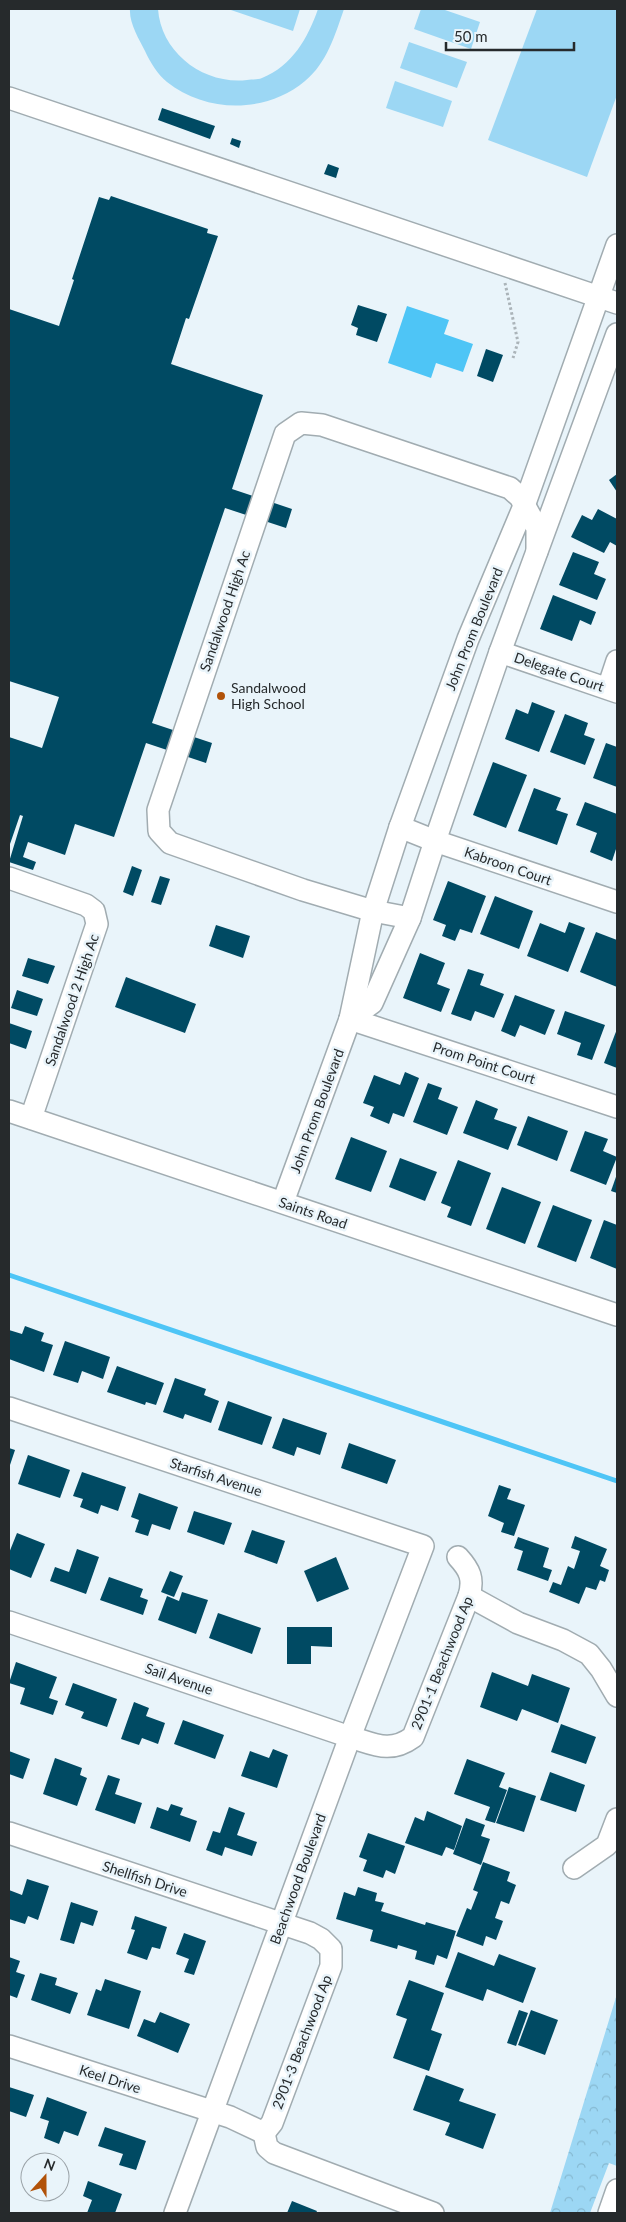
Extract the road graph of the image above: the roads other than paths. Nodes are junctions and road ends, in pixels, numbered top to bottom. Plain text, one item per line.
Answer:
1 (9, 98) edge
2 (617, 245) edge
3 (608, 300) edge
4 (617, 334) edge
5 (524, 506) junction
6 (537, 551) junction
7 (500, 652) junction
8 (617, 661) edge
9 (612, 690) edge
10 (447, 696) junction
11 (474, 730) junction
12 (400, 827) junction
13 (435, 841) junction
14 (9, 878) edge
15 (617, 902) edge
16 (373, 911) junction
17 (410, 918) junction
18 (350, 1019) junction
19 (617, 1107) edge
20 (9, 1111) edge
21 (31, 1118) junction
22 (283, 1202) junction
23 (617, 1315) edge
24 (9, 1408) edge
25 (423, 1546) joint
26 (458, 1557) dead end
27 (469, 1596) junction
28 (9, 1622) edge
29 (617, 1696) edge
30 (350, 1737) junction
31 (617, 1819) edge
32 (9, 1833) edge
33 (574, 1868) dead end
34 (282, 1924) junction
35 (9, 2046) edge
36 (212, 2113) junction
37 (264, 2133) junction
38 (175, 2213) edge
39 (433, 2213) edge

1 - 3 street
2 - 3 street, John Prom Boulevard
3 - 5 street, John Prom Boulevard
4 - 6 street
5 - 6 street, Sandalwood High Ac
5 - 10 street, John Prom Boulevard
5 - 16 street, Sandalwood High Ac
6 - 7 street
7 - 9 street, Delegate Court
7 - 11 street
8 - 9 street
10 - 11 street
10 - 12 street, John Prom Boulevard
11 - 13 street
12 - 13 street, Kabroon Court
12 - 16 street, John Prom Boulevard
13 - 15 street, Kabroon Court
13 - 17 street
14 - 21 street, Sandalwood 2 High Ac
16 - 17 street, Sandalwood High Ac
16 - 18 street, John Prom Boulevard
17 - 18 street
18 - 19 street, Prom Point Court
18 - 22 street, John Prom Boulevard
20 - 21 street, Saints Road
21 - 22 street, Saints Road
22 - 23 street, Saints Road
24 - 25 street, Starfish Avenue
25 - 30 street, Beachwood Boulevard
26 - 27 street, 2901-1 Beachwood Ap
27 - 29 street
27 - 30 street, 2901-1 Beachwood Ap
28 - 30 street, Sail Avenue
30 - 34 street, Beachwood Boulevard
31 - 33 street
32 - 34 street, Shellfish Drive
34 - 36 street, Beachwood Boulevard
34 - 37 street, 2901-3 Beachwood Ap
35 - 36 street, Keel Drive
36 - 37 street
36 - 38 street, Beachwood Boulevard
37 - 39 street

